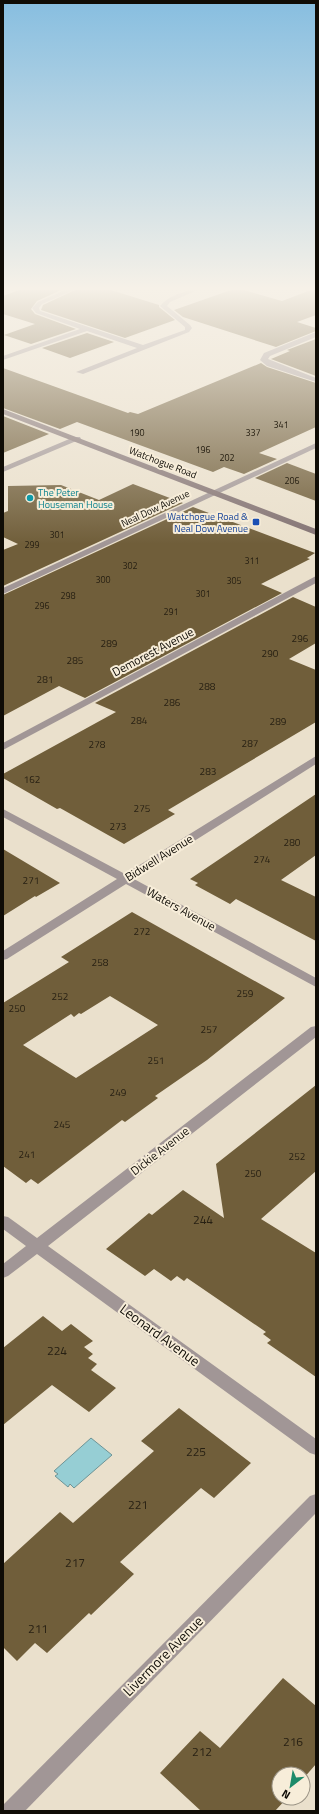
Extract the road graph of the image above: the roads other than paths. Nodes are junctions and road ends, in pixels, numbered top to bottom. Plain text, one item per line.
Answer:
1 (301, 375) edge
2 (316, 380) edge
3 (3, 411) edge
4 (76, 439) junction
5 (316, 445) edge
6 (3, 470) edge
7 (213, 493) junction
8 (316, 532) edge
9 (316, 579) edge
10 (3, 591) edge
11 (3, 747) edge
12 (316, 759) edge
13 (3, 812) edge
14 (125, 879) junction
15 (3, 956) edge
16 (316, 983) edge
17 (316, 1030) edge
18 (3, 1221) edge
19 (37, 1246) junction
20 (3, 1272) edge
21 (316, 1448) edge
22 (316, 1501) edge
23 (11, 1811) edge

1 - 2 street
3 - 4 street, Watchogue Road
4 - 6 street
4 - 7 street, Watchogue Road
5 - 7 street, Neal Dow Avenue
7 - 8 street, Watchogue Road
7 - 10 street, Neal Dow Avenue
9 - 11 street, Demorest Avenue
12 - 14 street, Bidwell Avenue
13 - 14 street, Waters Avenue
14 - 15 street, Bidwell Avenue
14 - 16 street, Waters Avenue
17 - 19 street, Dickie Avenue
18 - 19 street, Leonard Avenue
19 - 20 street, Dickie Avenue
19 - 21 street, Leonard Avenue
22 - 23 street, Livermore Avenue

